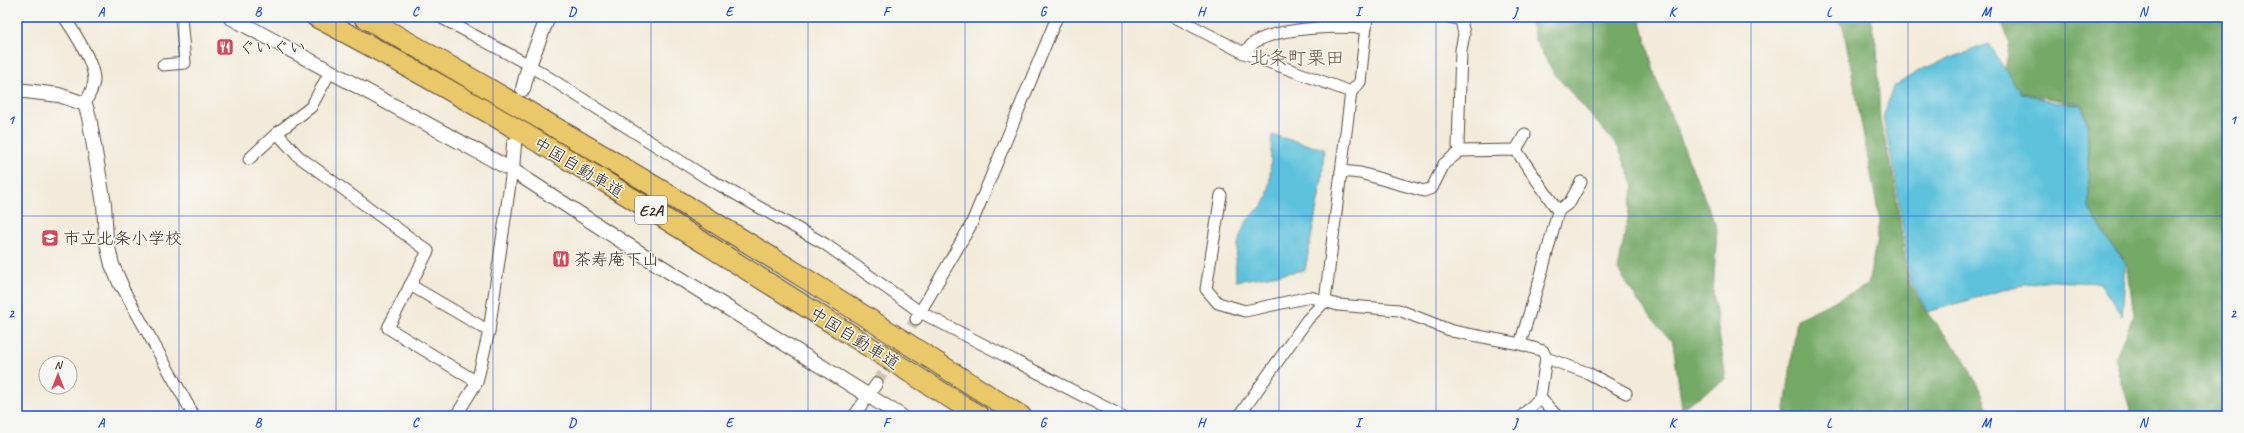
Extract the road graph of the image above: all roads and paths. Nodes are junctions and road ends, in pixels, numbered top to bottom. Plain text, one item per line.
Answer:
1 (64, 17) edge
2 (181, 17) edge
3 (230, 17) edge
4 (316, 17) edge
5 (364, 17) edge
6 (440, 17) edge
7 (548, 17) edge
8 (1057, 17) edge
9 (1175, 17) edge
10 (1367, 17) edge
11 (1450, 17) edge
12 (1366, 28) junction
13 (1244, 53) junction
14 (163, 65) dead end
15 (529, 65) junction
16 (330, 72) junction
17 (523, 89) dead end
18 (17, 90) edge
19 (1351, 92) junction
20 (85, 104) junction
21 (277, 133) junction
22 (1525, 134) dead end
23 (514, 144) dead end
24 (1516, 150) junction
25 (1460, 151) junction
26 (249, 159) dead end
27 (512, 170) junction
28 (1341, 171) junction
29 (1581, 182) dead end
30 (1221, 195) dead end
31 (1558, 211) junction
32 (121, 285) joint
33 (410, 285) junction
34 (1325, 301) junction
35 (918, 315) junction
36 (489, 331) junction
37 (1520, 344) junction
38 (1546, 358) junction
39 (477, 382) junction
40 (877, 383) tunnel mouth
41 (1626, 393) dead end
42 (869, 395) junction
43 (1540, 398) junction
44 (194, 416) edge
45 (456, 416) edge
46 (854, 416) edge
47 (900, 416) edge
48 (979, 416) edge
49 (1021, 416) edge
50 (1122, 416) edge
51 (1239, 416) edge
52 (1522, 416) edge
53 (1557, 416) edge

1 - 20 street
2 - 14 street
3 - 16 street
4 - 48 highway, 中国自動車道 / E2A
5 - 49 highway, 中国自動車道 / E2A
6 - 15 street
7 - 15 street
8 - 35 street
9 - 13 street
10 - 12 street
11 - 25 street
12 - 13 street
12 - 19 street
13 - 19 street
15 - 17 street
15 - 35 street
16 - 21 street
16 - 27 street
18 - 20 street
19 - 28 street
20 - 32 street
21 - 26 street
21 - 33 street
22 - 24 street
23 - 27 street
24 - 25 street
24 - 31 street
25 - 28 street
27 - 36 street
27 - 42 street
28 - 34 street
29 - 31 street
30 - 34 street
31 - 37 street
32 - 44 street
33 - 36 street
33 - 39 street
34 - 37 street
34 - 51 street
35 - 50 street
36 - 39 street
37 - 38 street
38 - 41 street
38 - 43 street
39 - 45 street
40 - 42 street
42 - 46 street
42 - 47 street
43 - 52 street
43 - 53 street

